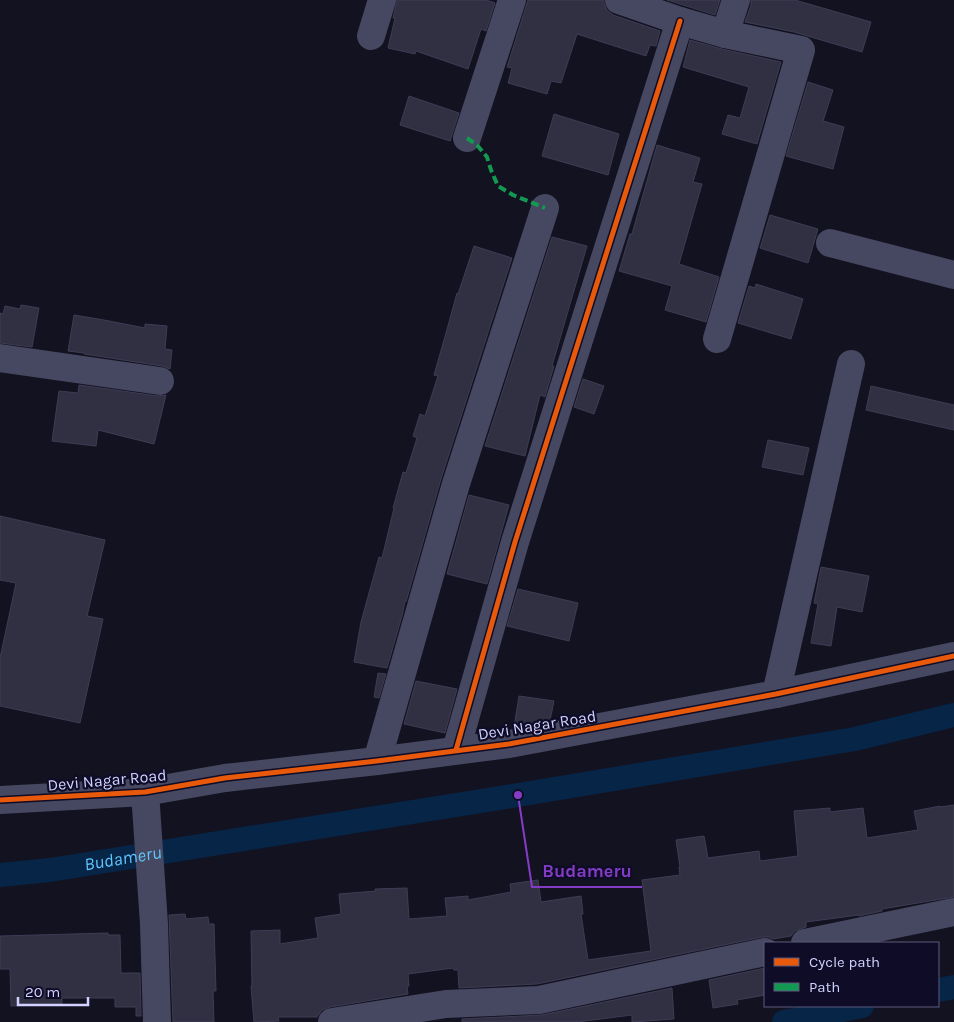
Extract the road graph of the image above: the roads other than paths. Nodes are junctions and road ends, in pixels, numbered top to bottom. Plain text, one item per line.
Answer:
1 (382, 0) edge
2 (512, 0) edge
3 (619, 0) edge
4 (736, 0) edge
5 (652, 5) edge
6 (680, 21) junction
7 (725, 34) junction
8 (371, 36) dead end
9 (467, 138) dead end
10 (545, 208) dead end
11 (830, 243) dead end
12 (954, 275) edge
13 (717, 339) dead end
14 (0, 358) edge
15 (851, 364) dead end
16 (160, 381) dead end
17 (954, 656) edge
18 (776, 694) junction
19 (456, 750) junction
20 (377, 761) junction
21 (145, 792) junction
22 (0, 800) edge
23 (954, 912) edge
24 (810, 942) edge
25 (764, 952) edge
26 (158, 1022) edge
27 (332, 1022) edge

1 - 8 street
2 - 9 street
3 - 5 street
4 - 7 street
5 - 6 street
6 - 7 street
6 - 19 street
7 - 13 street
10 - 20 street
11 - 12 street
14 - 16 street
15 - 18 street
17 - 18 street, Devi Nagar Road
18 - 19 street, Devi Nagar Road
19 - 20 street, Devi Nagar Road
20 - 21 street, Devi Nagar Road
21 - 22 street, Devi Nagar Road
21 - 26 street
23 - 24 street
25 - 27 street

